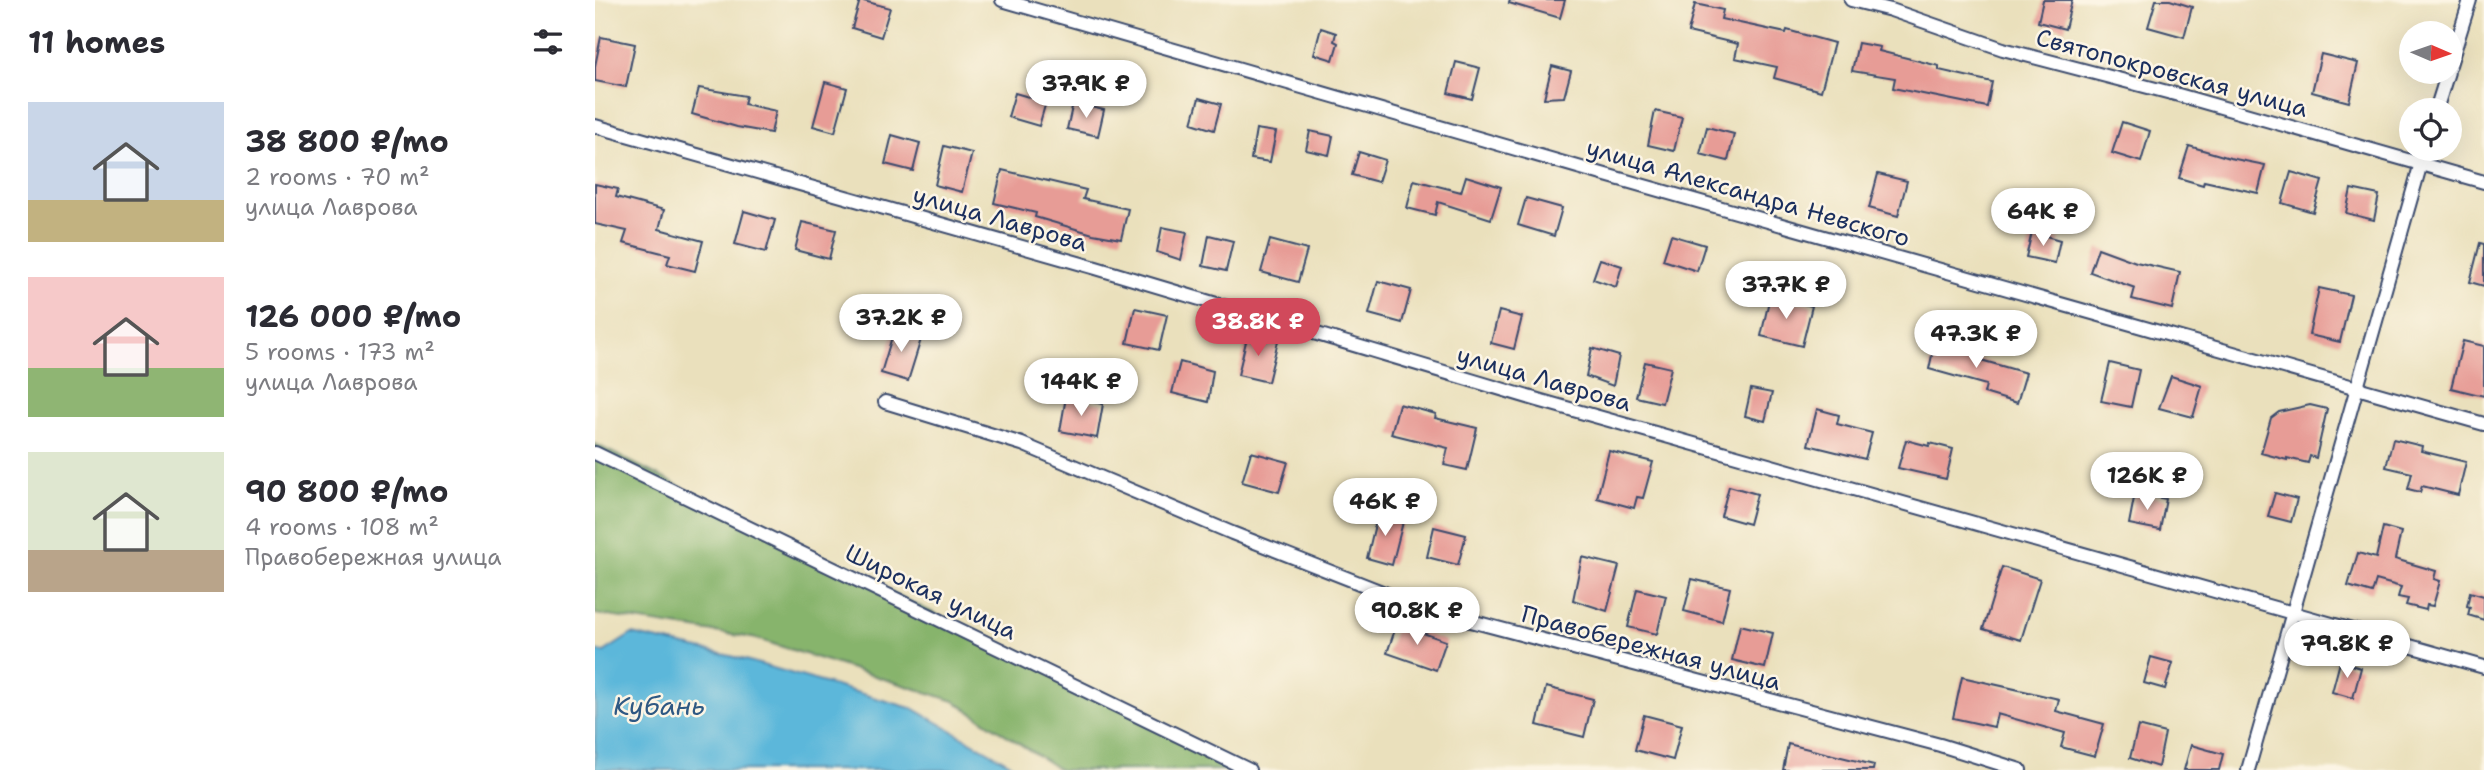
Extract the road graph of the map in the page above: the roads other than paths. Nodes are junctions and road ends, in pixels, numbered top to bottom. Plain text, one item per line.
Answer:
1 (1002, 0) edge
2 (1851, 0) edge
3 (2470, 0) edge
4 (2462, 26) edge
5 (595, 126) edge
6 (2421, 161) edge
7 (2420, 164) junction
8 (2484, 182) edge
9 (2357, 387) junction
10 (885, 402) dead end
11 (2484, 424) edge
12 (595, 453) edge
13 (2293, 612) junction
14 (2484, 667) edge
15 (1249, 770) edge
16 (2020, 770) edge
17 (2248, 770) edge

1 - 9 street, улица Александра Невского
2 - 7 street, Святопокровская улица
3 - 4 street
5 - 13 street, улица Лаврова
6 - 7 street
7 - 8 street, Святопокровская улица
7 - 9 street
9 - 11 street, улица Александра Невского
9 - 13 street
10 - 16 street, Правобережная улица
12 - 15 street, Широкая улица
13 - 14 street, улица Лаврова
13 - 17 street

